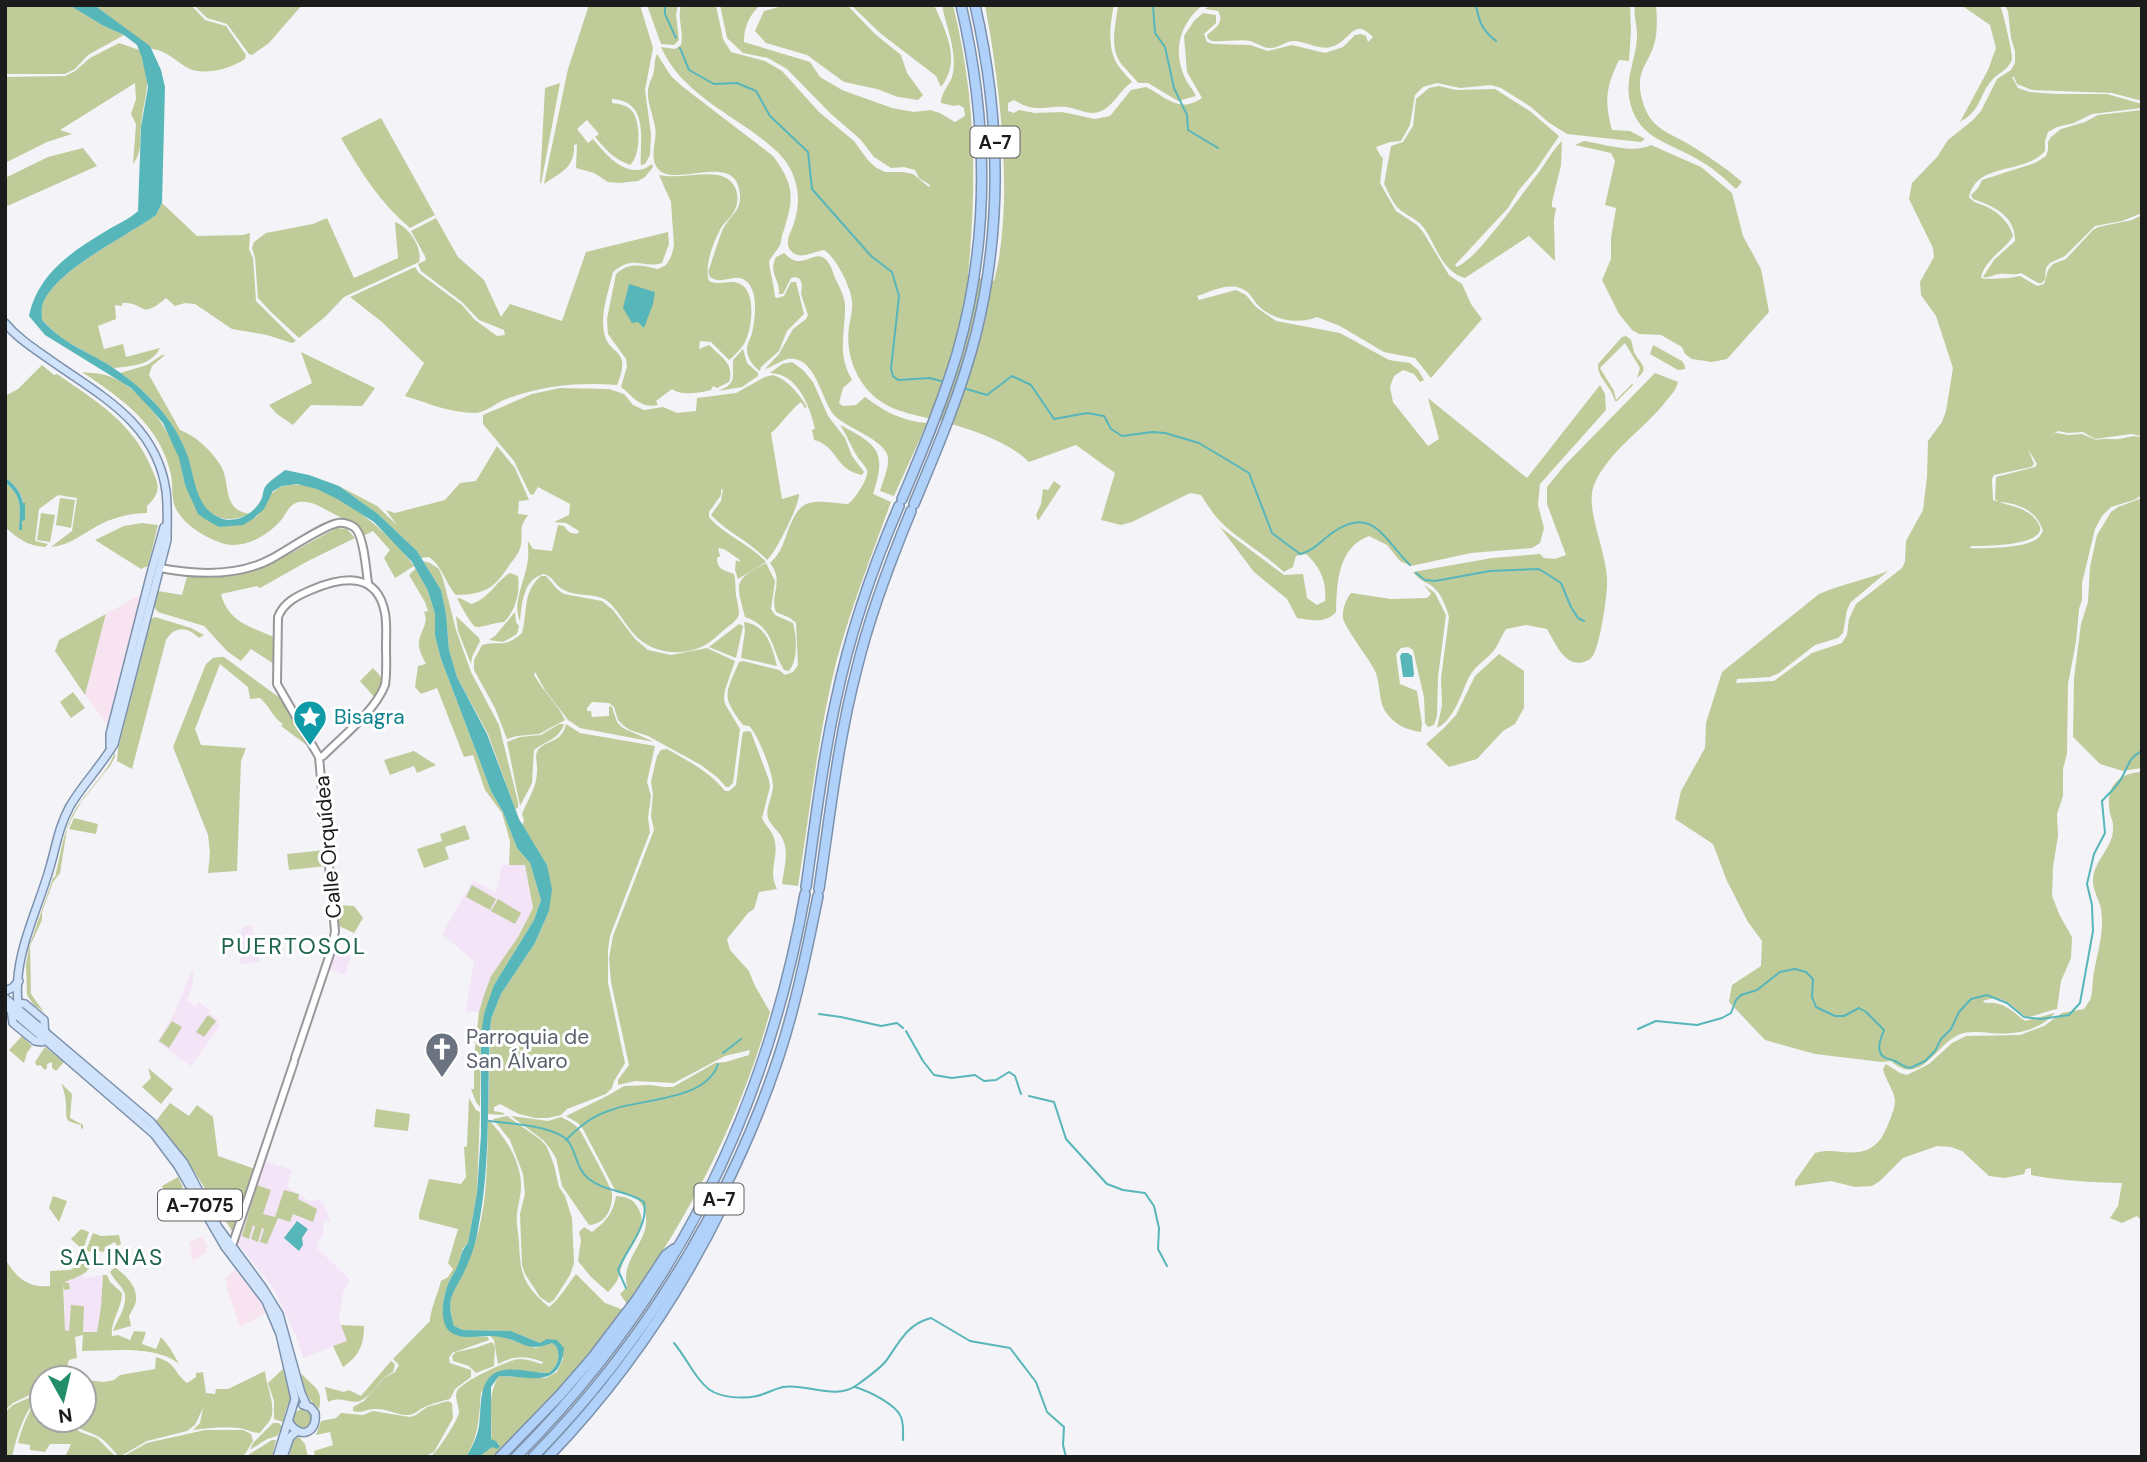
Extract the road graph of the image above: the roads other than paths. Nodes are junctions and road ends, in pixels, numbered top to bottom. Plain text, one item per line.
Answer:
1 (961, 5) edge
2 (975, 5) edge
3 (5, 323) edge
4 (167, 520) junction
5 (163, 530) junction
6 (160, 568) junction
7 (368, 583) junction
8 (108, 754) junction
9 (319, 757) junction
10 (19, 980) junction
11 (5, 991) edge
12 (5, 998) edge
13 (15, 1006) edge
14 (45, 1035) junction
15 (726, 1187) junction
16 (681, 1243) junction
17 (232, 1245) junction
18 (232, 1257) junction
19 (282, 1313) dead end
20 (307, 1406) junction
21 (293, 1409) junction
22 (289, 1422) junction
23 (297, 1431) junction
24 (277, 1457) edge
25 (283, 1457) edge
26 (500, 1457) edge
27 (516, 1457) edge
28 (533, 1457) edge
29 (548, 1457) edge

1 - 16 highway, A-7
2 - 15 highway, A-7
3 - 4 main road
4 - 5 main road
4 - 6 main road
5 - 6 main road
5 - 8 main road
6 - 7 street
6 - 8 main road
7 - 9 street, Calle Orquídea
7 - 9 street, Calle Orquídea
8 - 10 main road
9 - 17 street, Calle Orquídea
10 - 11 main road
10 - 13 main road
12 - 13 main road, A-7075
13 - 14 main road, A-7075
13 - 14 main road
14 - 17 main road, A-7075
14 - 18 main road, A-7075
15 - 28 highway, A-7
15 - 29 highway
16 - 26 highway
16 - 27 highway, A-7
17 - 18 main road
17 - 19 main road
17 - 20 main road, A-7075
18 - 21 main road, A-7075
20 - 21 main road
20 - 23 main road, A-7075
21 - 22 main road, A-7075
22 - 23 main road
22 - 24 main road, A-7075
23 - 25 main road, A-7075

